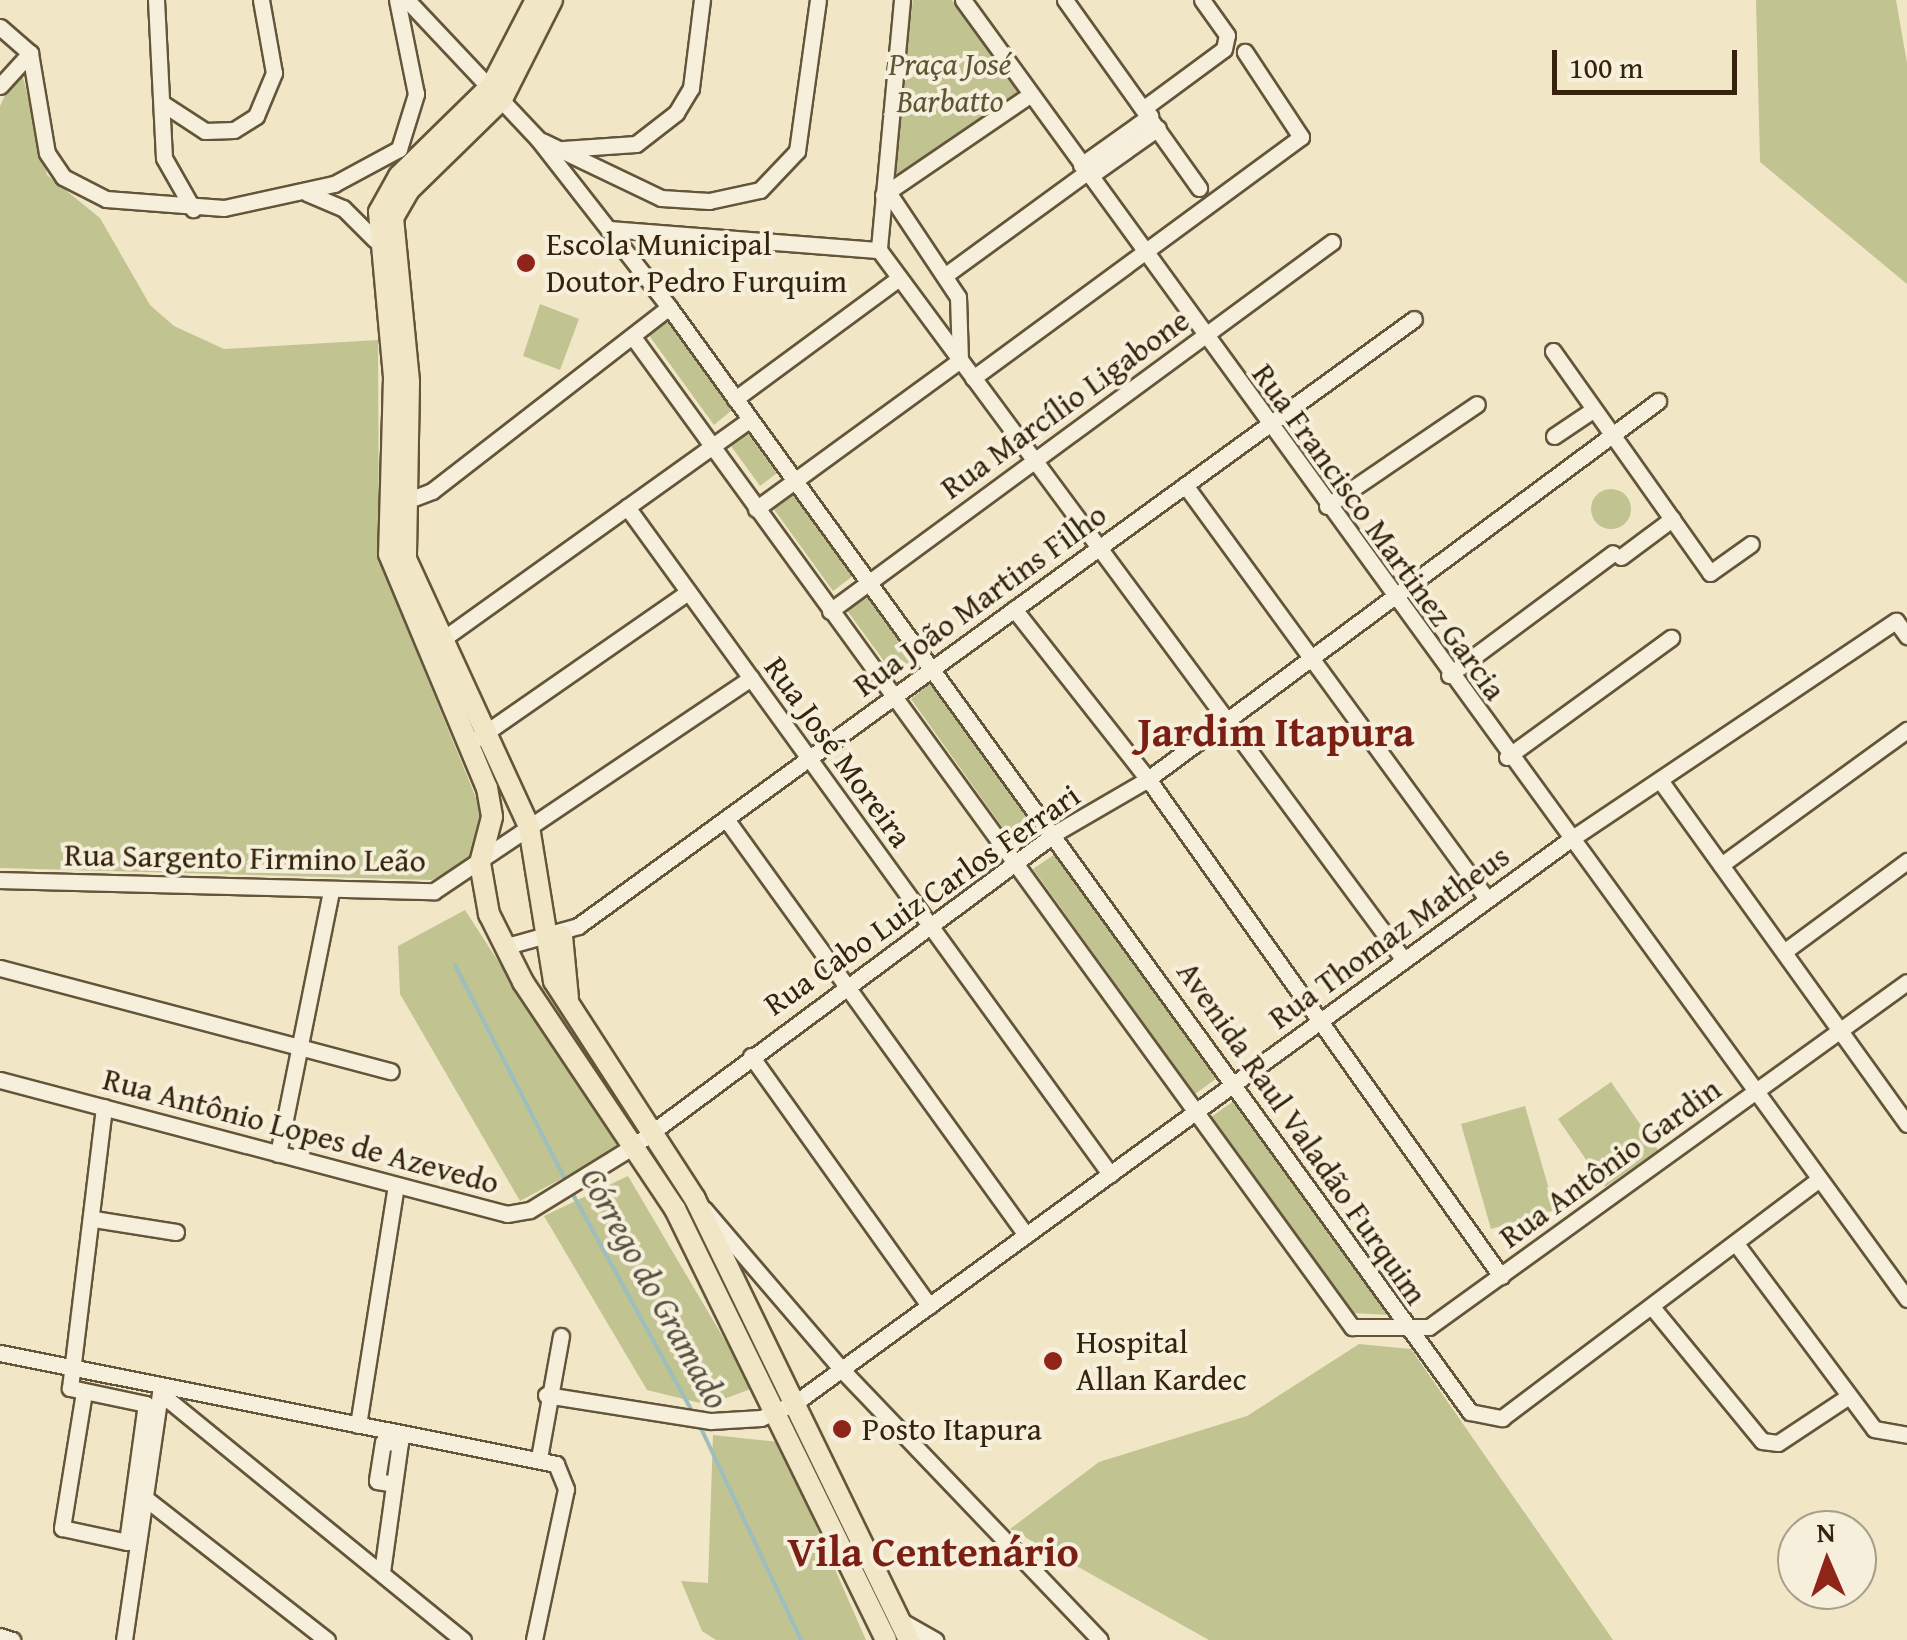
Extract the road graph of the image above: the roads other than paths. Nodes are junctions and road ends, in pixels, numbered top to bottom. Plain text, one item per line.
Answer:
1 (156, 0) edge
2 (260, 0) edge
3 (398, 0) edge
4 (407, 0) edge
5 (536, 0) edge
6 (552, 0) edge
7 (702, 0) edge
8 (818, 0) edge
9 (963, 0) edge
10 (1065, 0) edge
11 (1202, 0) edge
12 (903, 5) edge
13 (0, 28) edge
14 (1245, 52) dead end
15 (30, 53) junction
16 (0, 86) edge
17 (497, 92) junction
18 (1031, 94) junction
19 (162, 103) junction
20 (1150, 118) junction
21 (536, 138) junction
22 (636, 144) junction
23 (559, 149) junction
24 (408, 154) junction
25 (1086, 171) junction
26 (598, 172) junction
27 (1199, 188) dead end
28 (306, 192) junction
29 (884, 195) junction
30 (394, 198) junction
31 (193, 210) junction
32 (610, 230) junction
33 (1332, 242) dead end
34 (382, 245) junction
35 (879, 250) junction
36 (1147, 255) junction
37 (947, 274) junction
38 (900, 278) junction
39 (669, 307) junction
40 (1414, 319) dead end
41 (1205, 336) junction
42 (632, 338) junction
43 (1553, 352) dead end
44 (960, 360) junction
45 (973, 378) junction
46 (736, 399) junction
47 (1658, 401) dead end
48 (1477, 404) dead end
49 (1594, 409) junction
50 (750, 419) junction
51 (1268, 424) junction
52 (1612, 434) junction
53 (1554, 436) dead end
54 (711, 447) junction
55 (1034, 460) junction
56 (795, 481) junction
57 (1185, 485) junction
58 (406, 501) junction
59 (1327, 506) junction
60 (627, 508) junction
61 (756, 509) junction
62 (1672, 519) junction
63 (1751, 544) dead end
64 (1099, 548) junction
65 (868, 583) junction
66 (688, 592) junction
67 (1396, 597) junction
68 (1014, 609) junction
69 (830, 611) junction
70 (1907, 636) edge
71 (1671, 638) dead end
72 (434, 645) junction
73 (1314, 658) junction
74 (931, 670) junction
75 (1449, 675) junction
76 (751, 678) junction
77 (892, 698) junction
78 (1228, 720) junction
79 (1907, 730) edge
80 (477, 738) junction
81 (1507, 756) junction
82 (809, 758) junction
83 (1148, 779) junction
84 (1662, 783) junction
85 (726, 819) junction
86 (529, 828) junction
87 (1057, 832) junction
88 (1568, 841) junction
89 (1907, 861) edge
90 (480, 863) junction
91 (1721, 865) junction
92 (1012, 866) junction
93 (0, 880) edge
94 (332, 890) junction
95 (1487, 899) junction
96 (930, 926) junction
97 (557, 932) junction
98 (506, 946) junction
99 (1784, 951) junction
100 (1404, 960) junction
101 (0, 968) edge
102 (1907, 982) edge
103 (848, 985) junction
104 (1316, 1024) junction
105 (1840, 1032) junction
106 (306, 1049) junction
107 (751, 1056) junction
108 (391, 1070) dead end
109 (0, 1080) edge
110 (1232, 1086) junction
111 (1751, 1095) junction
112 (104, 1107) junction
113 (1193, 1114) junction
114 (1906, 1122) edge
115 (656, 1128) junction
116 (632, 1147) junction
117 (278, 1154) junction
118 (1110, 1174) junction
119 (1818, 1180) junction
120 (396, 1185) junction
121 (694, 1199) junction
122 (675, 1209) junction
123 (94, 1218) junction
124 (176, 1232) dead end
125 (1026, 1235) junction
126 (1737, 1244) junction
127 (1500, 1276) junction
128 (1907, 1299) edge
129 (929, 1306) junction
130 (1652, 1307) junction
131 (1409, 1332) junction
132 (561, 1336) dead end
133 (0, 1354) edge
134 (75, 1368) junction
135 (842, 1370) junction
136 (161, 1390) junction
137 (84, 1392) junction
138 (546, 1395) junction
139 (1849, 1396) junction
140 (787, 1408) junction
141 (358, 1425) junction
142 (1907, 1435) edge
143 (539, 1458) junction
144 (394, 1484) dead end
145 (145, 1498) junction
146 (382, 1572) junction
147 (898, 1618) junction
148 (0, 1636) edge
149 (12, 1640) edge
150 (124, 1640) edge
151 (328, 1640) edge
152 (463, 1640) edge
153 (534, 1640) edge
154 (886, 1640) edge
155 (908, 1640) edge
156 (935, 1640) edge
157 (1100, 1640) edge

1 - 19 street
2 - 19 street
3 - 24 street
4 - 17 street, Avenida Raul Valadão Furquim
5 - 17 main road
6 - 17 main road
7 - 22 street
8 - 26 street
9 - 18 street, Rua Francisco Martinez Garcia
10 - 20 street
11 - 20 street
12 - 29 street
13 - 15 street
14 - 36 street
15 - 16 street
15 - 31 street
17 - 21 street, Avenida Raul Valadão Furquim
17 - 24 main road
17 - 30 main road
18 - 25 street, Rua Francisco Martinez Garcia
18 - 29 street
19 - 31 street
20 - 25 street
20 - 27 street
21 - 23 street
21 - 32 street, Avenida Raul Valadão Furquim
22 - 23 street
22 - 26 street
23 - 26 street
24 - 28 street
24 - 30 main road
25 - 36 street, Rua Francisco Martinez Garcia
25 - 37 street
28 - 31 street
28 - 34 street
29 - 35 street
29 - 37 street
30 - 34 main road
32 - 35 street
32 - 39 street, Avenida Raul Valadão Furquim
33 - 41 street, Rua Marcílio Ligabone
34 - 58 main road
34 - 72 main road
35 - 38 street
36 - 41 street, Rua Francisco Martinez Garcia
36 - 45 street
37 - 44 street
38 - 44 street
38 - 46 street
39 - 42 street
39 - 46 street, Avenida Raul Valadão Furquim
40 - 51 street, Rua João Martins Filho
41 - 51 street, Rua Francisco Martinez Garcia
41 - 55 street, Rua Marcílio Ligabone
42 - 54 street, Avenida Raul Valadão Furquim
42 - 58 street
43 - 49 street
44 - 45 street
44 - 56 street
45 - 55 street
46 - 50 street, Avenida Raul Valadão Furquim
47 - 52 street, Rua Cabo Luiz Carlos Ferrari
48 - 59 street
49 - 52 street
49 - 53 street
50 - 54 street
50 - 56 street, Avenida Raul Valadão Furquim
51 - 57 street, Rua João Martins Filho
51 - 59 street, Rua Francisco Martinez Garcia
52 - 62 street
52 - 67 street, Rua Cabo Luiz Carlos Ferrari
54 - 60 street
54 - 61 street, Avenida Raul Valadão Furquim
55 - 64 street
55 - 65 street, Rua Marcílio Ligabone
56 - 61 street
56 - 65 street, Avenida Raul Valadão Furquim
57 - 64 street, Rua João Martins Filho
57 - 73 street
58 - 72 main road
59 - 67 street, Rua Francisco Martinez Garcia
60 - 66 street, Rua José Moreira
60 - 72 street
61 - 69 street, Avenida Raul Valadão Furquim
62 - 63 street
62 - 75 street
64 - 68 street, Rua João Martins Filho
64 - 78 street
65 - 69 street, Rua Marcílio Ligabone
65 - 74 street, Avenida Raul Valadão Furquim
66 - 76 street, Rua José Moreira
66 - 80 street
67 - 73 street, Rua Cabo Luiz Carlos Ferrari
67 - 75 street, Rua Francisco Martinez Garcia
68 - 74 street, Rua João Martins Filho
68 - 83 street
69 - 77 street, Avenida Raul Valadão Furquim
70 - 84 street, Rua Thomaz Matheus
71 - 81 street
72 - 80 main road
73 - 78 street, Rua Cabo Luiz Carlos Ferrari
73 - 95 street
74 - 77 street, Rua João Martins Filho
74 - 87 street, Avenida Raul Valadão Furquim
75 - 81 street, Rua Francisco Martinez Garcia
76 - 82 street, Rua José Moreira
76 - 86 street, Rua Sargento Firmino Leão
77 - 82 street, Rua João Martins Filho
77 - 92 street, Avenida Raul Valadão Furquim
78 - 83 street, Rua Cabo Luiz Carlos Ferrari
78 - 100 street
79 - 91 street
80 - 86 main road
80 - 90 main road
81 - 88 street, Rua Francisco Martinez Garcia
82 - 85 street, Rua João Martins Filho
82 - 96 street, Rua José Moreira
83 - 87 street, Rua Cabo Luiz Carlos Ferrari
83 - 104 street
84 - 88 street, Rua Thomaz Matheus
84 - 91 street
85 - 97 street, Rua João Martins Filho
85 - 103 street
86 - 90 street, Rua Sargento Firmino Leão
86 - 97 main road
87 - 92 street, Rua Cabo Luiz Carlos Ferrari
87 - 110 street, Avenida Raul Valadão Furquim
88 - 95 street, Rua Thomaz Matheus
88 - 111 street, Rua Francisco Martinez Garcia
89 - 99 street
90 - 94 street, Rua Sargento Firmino Leão
90 - 98 main road
91 - 99 street
92 - 96 street, Rua Cabo Luiz Carlos Ferrari
92 - 113 street, Avenida Raul Valadão Furquim
93 - 94 street, Rua Sargento Firmino Leão
94 - 106 street
95 - 100 street, Rua Thomaz Matheus
96 - 103 street, Rua Cabo Luiz Carlos Ferrari
96 - 118 street, Rua José Moreira
97 - 98 street
97 - 115 main road
98 - 116 main road
99 - 105 street
100 - 104 street, Rua Thomaz Matheus
101 - 106 street
102 - 105 street, Rua Antônio Gardin
103 - 107 street, Rua Cabo Luiz Carlos Ferrari
103 - 125 street
104 - 110 street, Rua Thomaz Matheus
104 - 127 street
105 - 111 street, Rua Antônio Gardin
105 - 114 street
106 - 108 street
106 - 117 street
107 - 115 street, Rua Cabo Luiz Carlos Ferrari
107 - 129 street
109 - 112 street, Rua Antônio Lopes de Azevedo
110 - 113 street, Rua Thomaz Matheus
110 - 131 street, Avenida Raul Valadão Furquim
111 - 119 street, Rua Francisco Martinez Garcia
111 - 127 street, Rua Antônio Gardin
112 - 117 street, Rua Antônio Lopes de Azevedo
112 - 123 street
113 - 118 street, Rua Thomaz Matheus
113 - 131 street, Avenida Raul Valadão Furquim
115 - 116 street, Rua Cabo Luiz Carlos Ferrari
115 - 121 main road
116 - 120 street, Rua Antônio Lopes de Azevedo
116 - 122 main road
117 - 120 street, Rua Antônio Lopes de Azevedo
118 - 125 street, Rua Thomaz Matheus
119 - 126 street
119 - 128 street, Rua Francisco Martinez Garcia
120 - 141 street
121 - 122 main road
121 - 135 street
121 - 140 main road
122 - 140 main road
123 - 124 street
123 - 134 street
125 - 129 street, Rua Thomaz Matheus
126 - 130 street
126 - 139 street
127 - 131 street, Rua Antônio Gardin
129 - 135 street, Rua Thomaz Matheus
130 - 131 street
130 - 139 street
132 - 138 street
133 - 134 street
134 - 136 street
134 - 137 street
135 - 140 street, Rua Thomaz Matheus
135 - 157 street
136 - 141 street
136 - 145 street
136 - 146 street
137 - 137 street
138 - 140 street
138 - 143 street
139 - 142 street
140 - 147 main road
140 - 154 main road
141 - 143 street
143 - 153 street
144 - 146 street
145 - 150 street
145 - 151 street
146 - 152 street
147 - 155 main road
147 - 156 street
148 - 149 street

